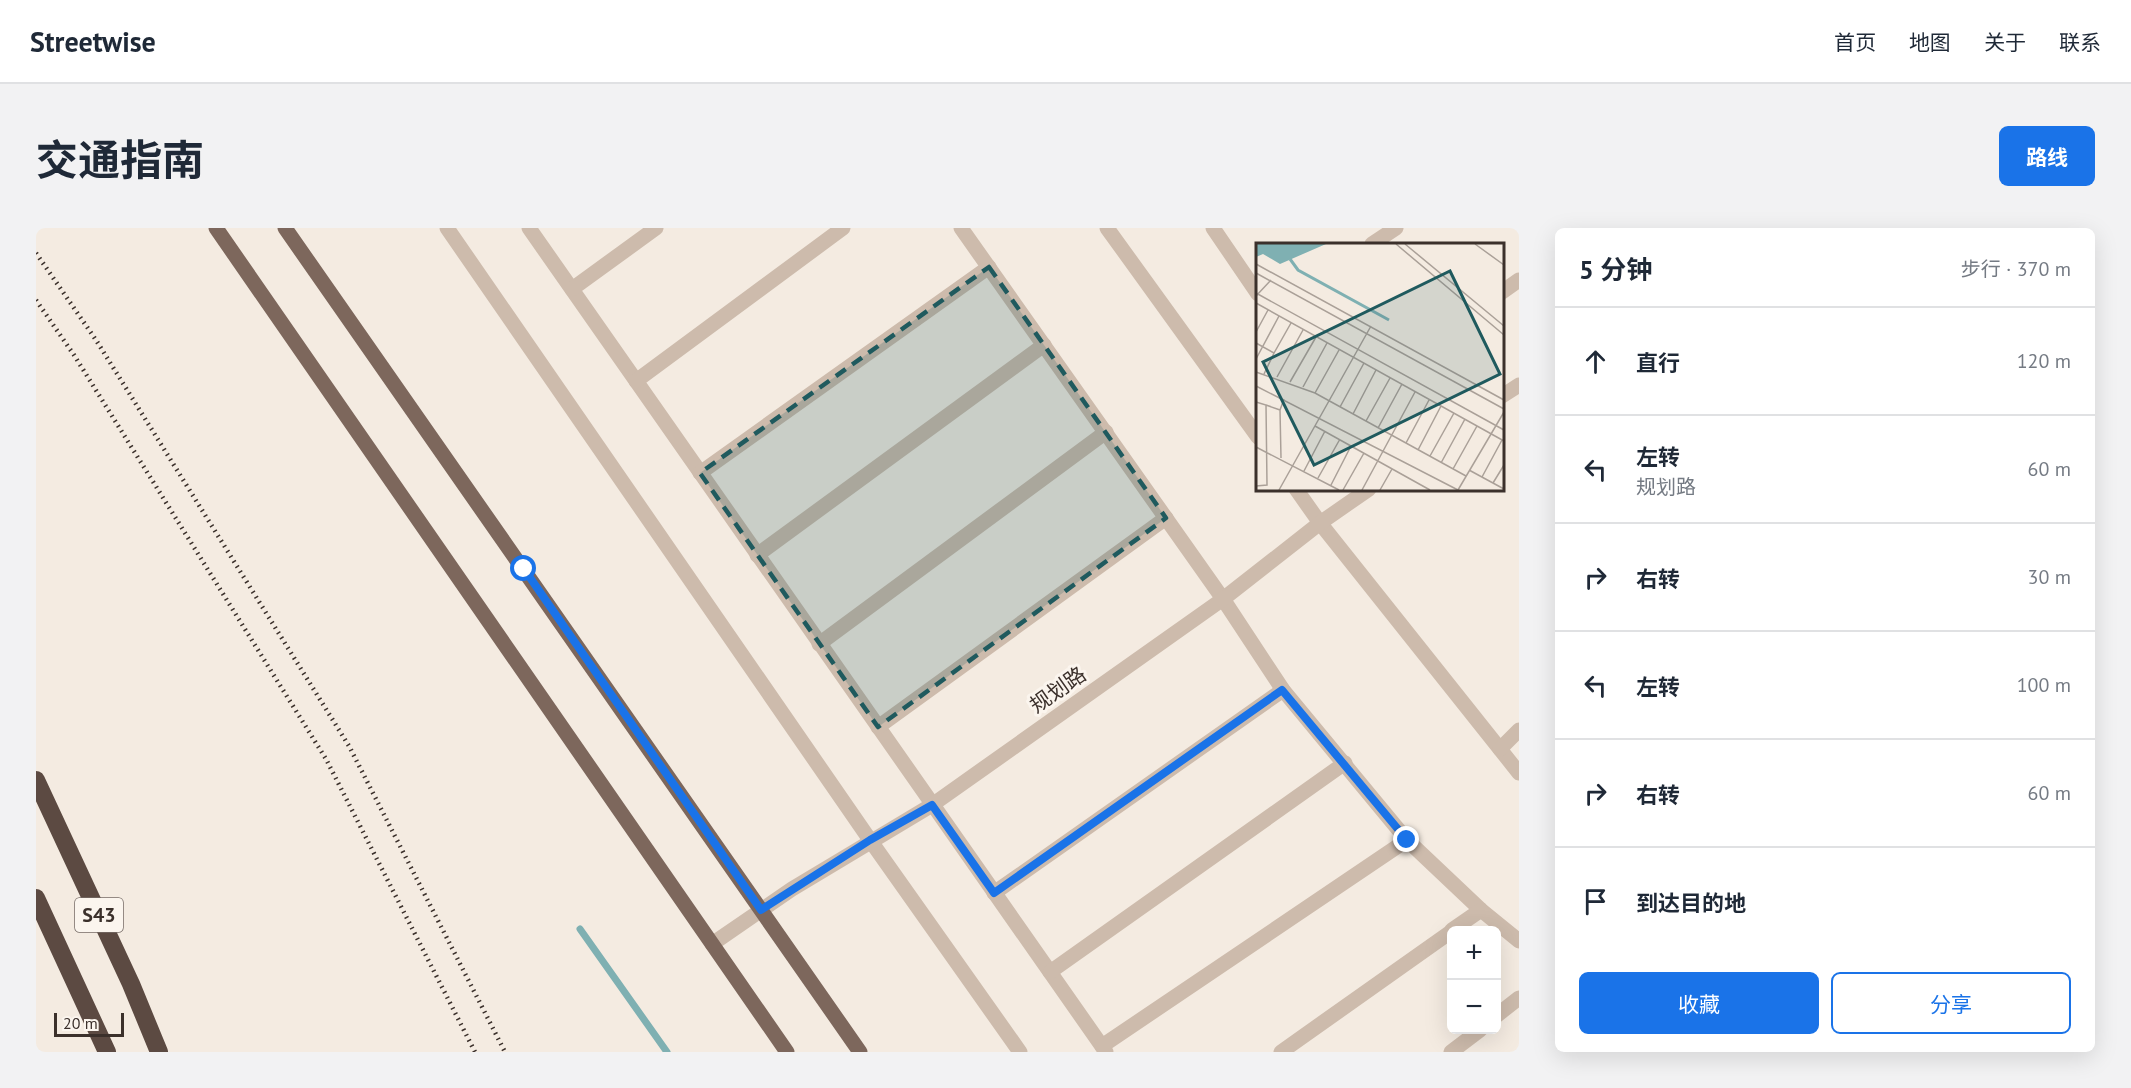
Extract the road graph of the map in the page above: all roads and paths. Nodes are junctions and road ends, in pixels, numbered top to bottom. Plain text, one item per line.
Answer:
1 (216, 228) edge
2 (285, 228) edge
3 (447, 228) edge
4 (529, 228) edge
5 (656, 228) edge
6 (843, 228) edge
7 (962, 228) edge
8 (1107, 228) edge
9 (1396, 228) edge
10 (1219, 230) edge
11 (1374, 243) edge
12 (989, 267) junction
13 (1519, 280) edge
14 (572, 289) junction
15 (1256, 291) edge
16 (1504, 291) edge
17 (1044, 345) junction
18 (636, 381) junction
19 (1519, 385) edge
20 (1504, 395) edge
21 (1106, 432) junction
22 (1256, 434) edge
23 (700, 472) junction
24 (1297, 490) edge
25 (1368, 490) edge
26 (1166, 518) junction
27 (1320, 523) junction
28 (757, 555) junction
29 (1223, 598) junction
30 (819, 644) junction
31 (1282, 690) junction
32 (878, 727) junction
33 (1519, 730) edge
34 (1500, 749) junction
35 (1345, 763) junction
36 (1519, 773) edge
37 (36, 780) edge
38 (932, 805) junction
39 (870, 840) junction
40 (1407, 840) junction
41 (994, 893) junction
42 (36, 898) edge
43 (761, 910) junction
44 (1481, 910) junction
45 (1459, 926) edge
46 (1447, 935) edge
47 (1519, 941) edge
48 (712, 944) junction
49 (1050, 972) junction
50 (1519, 998) edge
51 (1501, 1013) edge
52 (1474, 1034) edge
53 (1104, 1049) edge
54 (107, 1052) edge
55 (159, 1052) edge
56 (787, 1052) edge
57 (860, 1052) edge
58 (1020, 1052) edge
59 (1281, 1052) edge
60 (1451, 1052) edge

1 - 48 main road
2 - 43 main road
3 - 39 street
4 - 14 street
5 - 14 street
6 - 18 street
7 - 12 street
8 - 22 street
9 - 11 street
10 - 15 street
12 - 17 street
12 - 23 street
13 - 16 street
14 - 18 street
17 - 21 street
17 - 28 street
18 - 23 street
19 - 20 street
21 - 26 street
21 - 30 street
23 - 28 street
24 - 27 street
25 - 27 street, 规划路
26 - 29 street
26 - 32 street
27 - 29 street, 规划路
27 - 34 street
28 - 30 street
29 - 31 street
29 - 38 street, 规划路
30 - 32 street
31 - 35 street
31 - 41 street
32 - 38 street
33 - 34 street
34 - 36 street
35 - 40 street
35 - 49 street
37 - 55 highway, S43
38 - 39 street, 规划路
38 - 41 street
39 - 43 street, 规划路
39 - 58 street
40 - 44 street
40 - 53 street
41 - 49 street
42 - 54 highway, S43
43 - 48 street, 规划路
43 - 57 main road
44 - 45 street
44 - 47 street
46 - 59 street
48 - 56 main road
49 - 53 street
50 - 51 street
52 - 60 street

